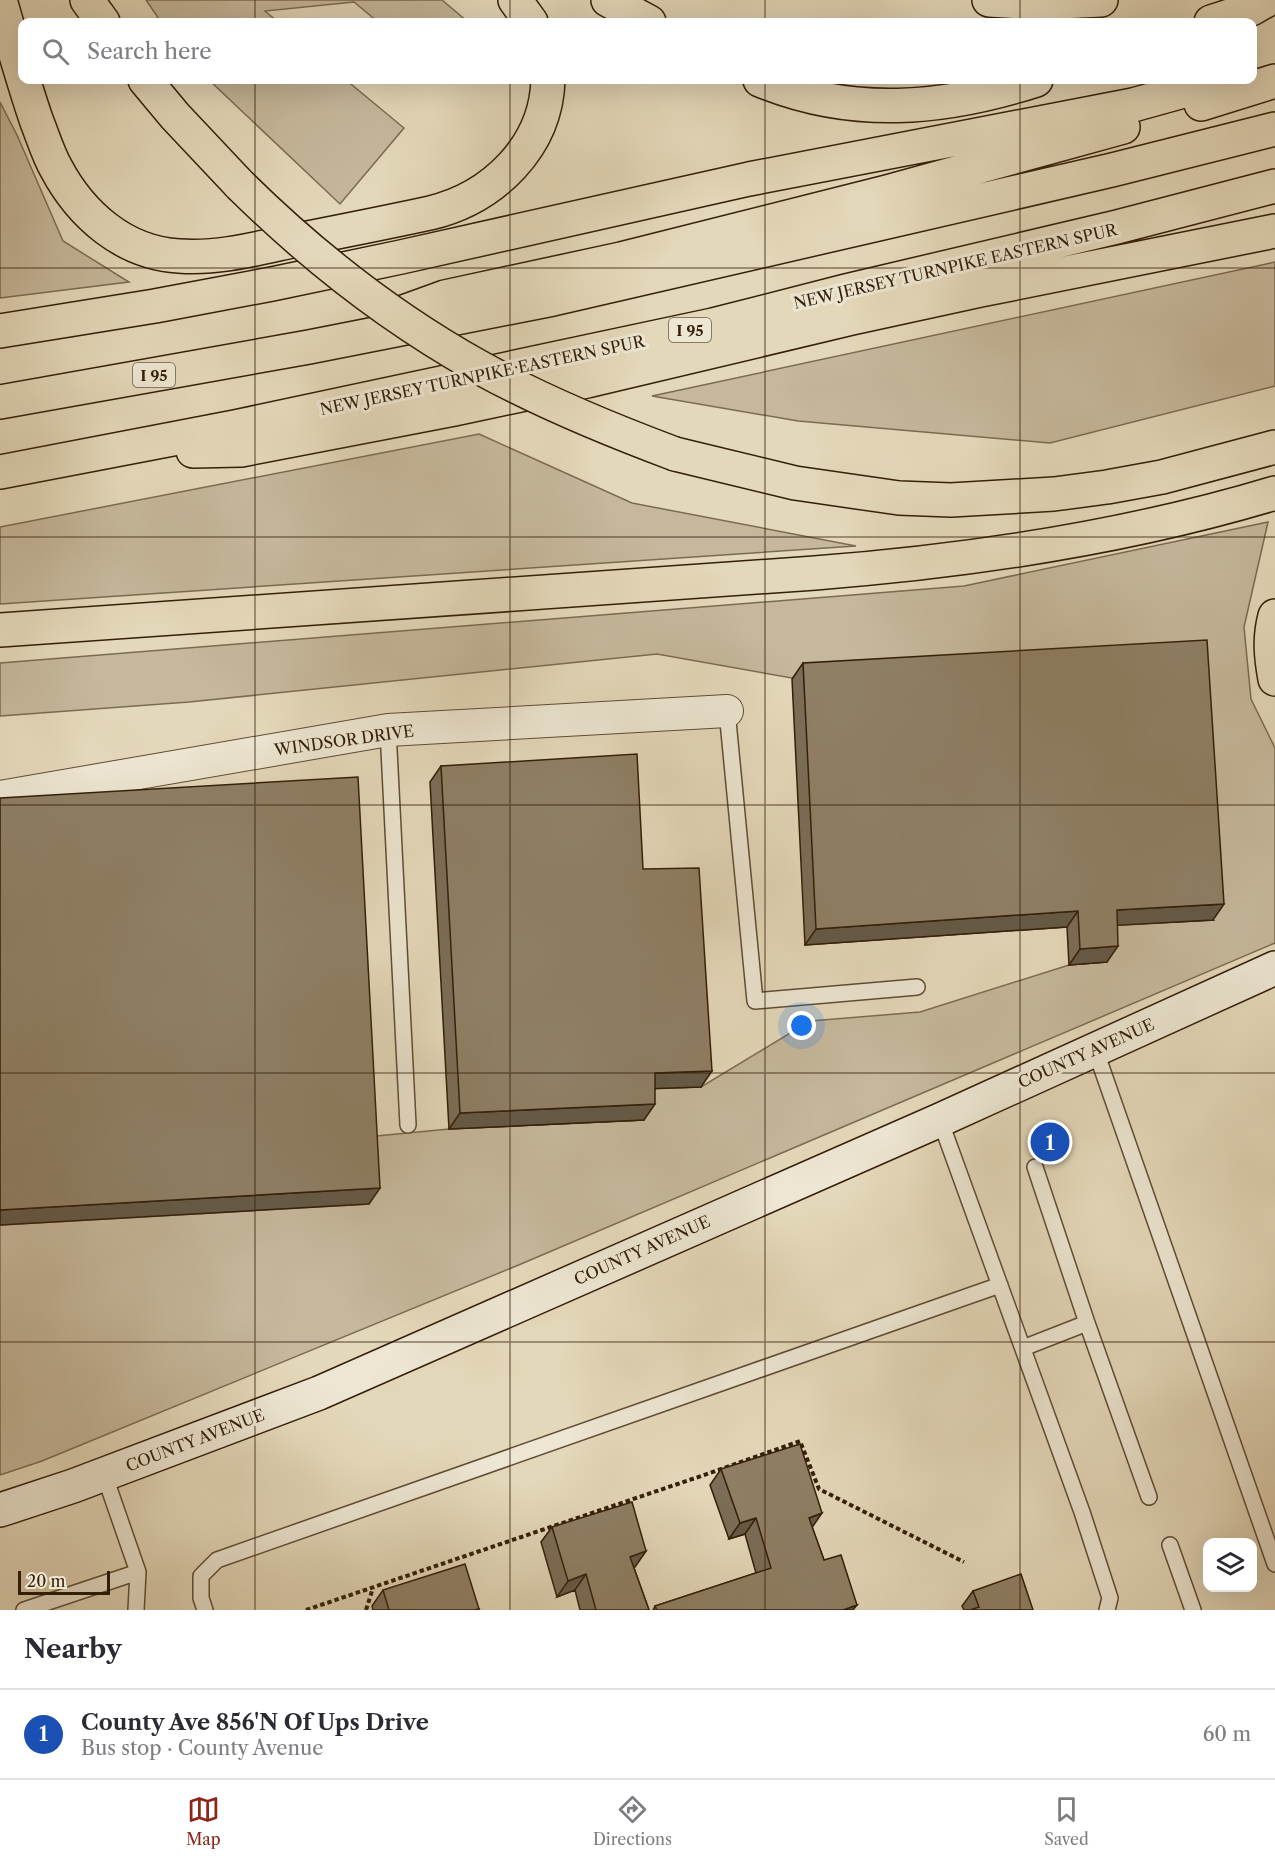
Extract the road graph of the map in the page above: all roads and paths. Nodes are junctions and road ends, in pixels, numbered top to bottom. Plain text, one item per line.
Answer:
1 (0, 0) edge
2 (87, 0) edge
3 (515, 0) edge
4 (608, 0) edge
5 (989, 0) edge
6 (1101, 0) edge
7 (1266, 0) edge
8 (100, 18) edge
9 (528, 18) edge
10 (642, 18) edge
11 (1223, 18) edge
12 (1275, 64) edge
13 (18, 66) edge
14 (1257, 69) edge
15 (1275, 81) edge
16 (23, 84) edge
17 (148, 84) edge
18 (547, 84) edge
19 (771, 84) edge
20 (1021, 84) edge
21 (1209, 84) edge
22 (1275, 129) edge
23 (1275, 186) edge
24 (1275, 231) edge
25 (0, 331) edge
26 (309, 347) junction
27 (0, 402) edge
28 (1275, 447) edge
29 (101, 453) junction
30 (0, 472) edge
31 (1275, 493) edge
32 (1275, 616) edge
33 (0, 630) edge
34 (1275, 679) edge
35 (727, 711) joint
36 (388, 730) junction
37 (0, 798) edge
38 (1275, 968) edge
39 (917, 987) dead end
40 (1095, 1049) junction
41 (940, 1120) junction
42 (408, 1125) dead end
43 (1035, 1167) dead end
44 (1000, 1285) junction
45 (1087, 1323) junction
46 (1023, 1348) junction
47 (104, 1474) junction
48 (1149, 1497) dead end
49 (0, 1510) edge
50 (1170, 1545) dead end
51 (964, 1563) dead end
52 (1275, 1564) edge
53 (138, 1572) junction
54 (373, 1587) junction
55 (24, 1610) edge
56 (136, 1610) edge
57 (205, 1610) edge
58 (306, 1610) edge
59 (366, 1610) edge
60 (1107, 1610) edge
61 (1193, 1610) edge

1 - 13 highway
2 - 8 highway
3 - 9 highway
4 - 10 highway
5 - 6 highway
7 - 11 highway
12 - 14 highway
15 - 26 highway
16 - 18 highway
17 - 28 highway, bridge
19 - 20 highway
21 - 25 highway
22 - 26 highway, I 95
23 - 29 highway, NEW JERSEY TURNPIKE EASTERN SPUR / I 95
24 - 29 highway
26 - 27 highway, I 95
29 - 30 highway, NEW JERSEY TURNPIKE EASTERN SPUR / I 95
31 - 33 highway
32 - 34 highway
35 - 36 street, WINDSOR DRIVE
35 - 39 lane
36 - 37 street, WINDSOR DRIVE
36 - 42 lane
38 - 40 main road, COUNTY AVENUE
40 - 41 main road, COUNTY AVENUE
40 - 52 lane
41 - 44 lane
41 - 47 main road, COUNTY AVENUE
43 - 45 lane
44 - 46 lane
44 - 57 lane
45 - 46 lane
45 - 48 lane
46 - 60 lane
47 - 49 main road, COUNTY AVENUE
47 - 53 lane
50 - 61 lane
51 - 54 path
53 - 55 lane
53 - 56 lane
54 - 58 path
54 - 59 path

